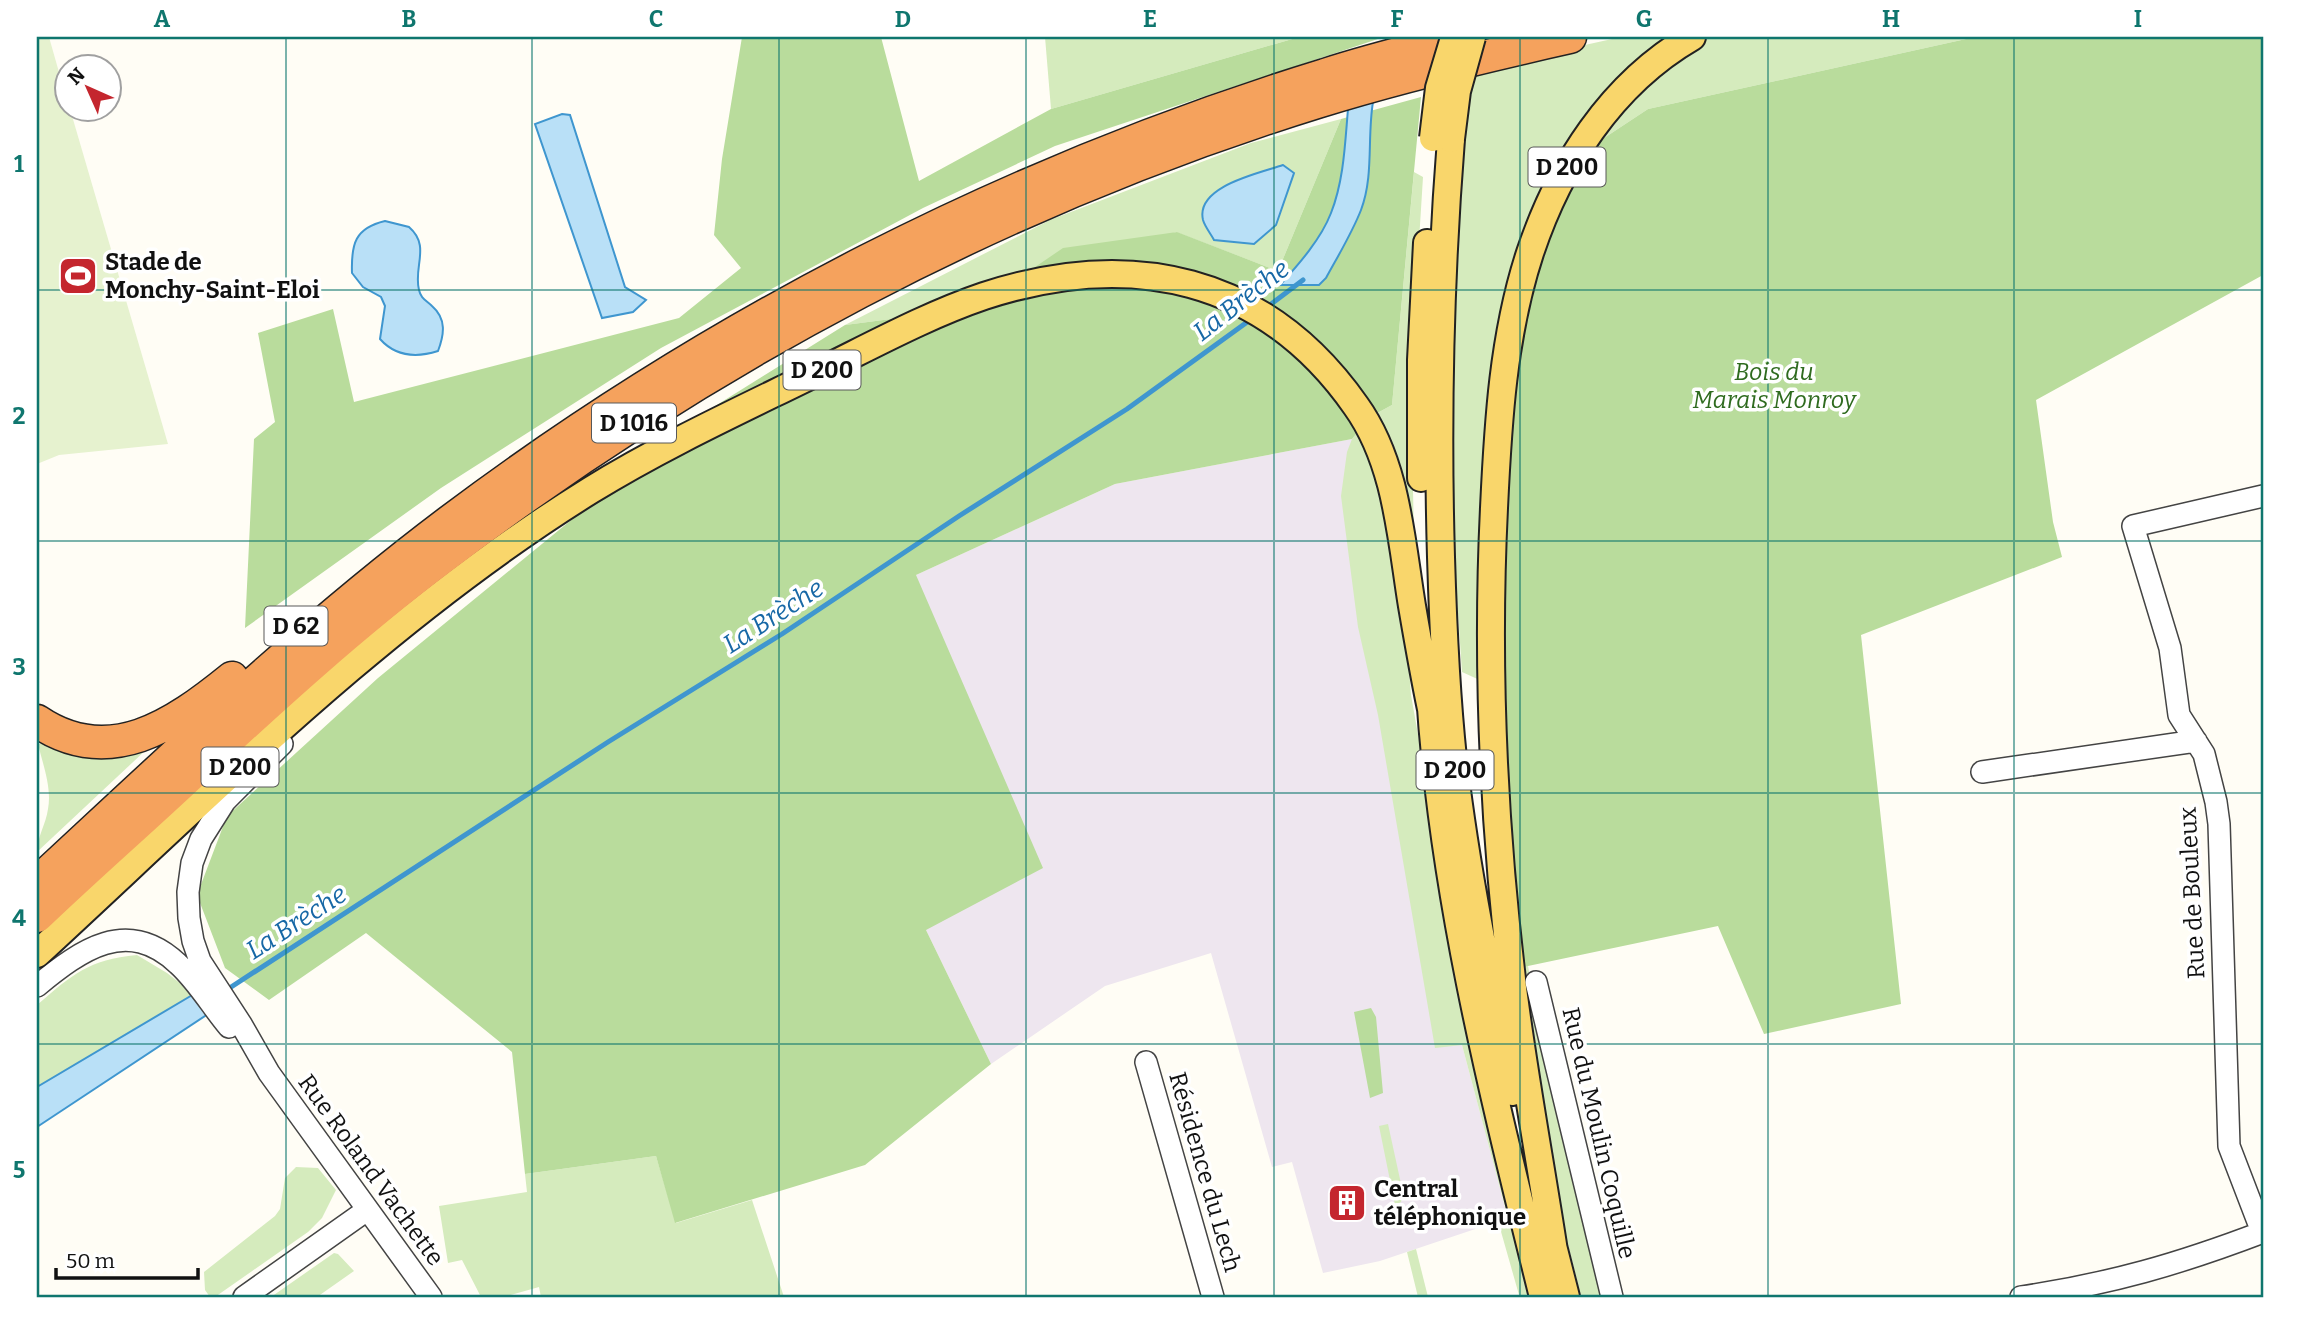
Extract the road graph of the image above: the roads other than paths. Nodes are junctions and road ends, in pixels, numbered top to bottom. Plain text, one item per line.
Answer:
1 (1455, 37) edge
2 (1463, 37) edge
3 (1472, 37) edge
4 (1570, 37) edge
5 (1692, 37) edge
6 (1398, 66) junction
7 (1330, 86) junction
8 (1442, 138) junction
9 (543, 455) junction
10 (2263, 496) edge
11 (428, 606) junction
12 (1431, 709) junction
13 (37, 721) edge
14 (2196, 741) junction
15 (1982, 772) dead end
16 (37, 883) edge
17 (37, 916) edge
18 (37, 954) edge
19 (201, 979) junction
20 (1536, 982) dead end
21 (37, 986) edge
22 (1146, 1062) dead end
23 (367, 1210) junction
24 (2262, 1232) edge
25 (1554, 1251) junction
26 (244, 1297) edge
27 (431, 1297) edge
28 (1213, 1297) edge
29 (1542, 1297) edge
30 (1566, 1297) edge
31 (1612, 1297) edge
32 (2021, 1297) edge

1 - 8 main road, D 200, bridge
2 - 6 highway, D 1016
3 - 8 main road, D 200, bridge
4 - 6 highway, D 1016
5 - 25 main road, D 200
6 - 7 highway, D 1016
7 - 9 highway, D 1016
7 - 17 highway, D 1016
8 - 12 main road, D 200
8 - 25 main road, D 200
9 - 13 highway, D 62
9 - 16 highway, D 1016
10 - 14 street, Rue de Bouleux
11 - 12 main road, D 200
11 - 18 main road, D 200
11 - 19 street
12 - 29 main road, D 200
14 - 15 street
14 - 24 street, Rue de Bouleux
19 - 21 street
19 - 23 street, Rue Roland Vachette
20 - 31 street, Rue du Moulin Coquille
22 - 28 street, Résidence du Lech
23 - 26 street
23 - 27 street, Rue Roland Vachette
24 - 32 street
25 - 30 main road, D 200

